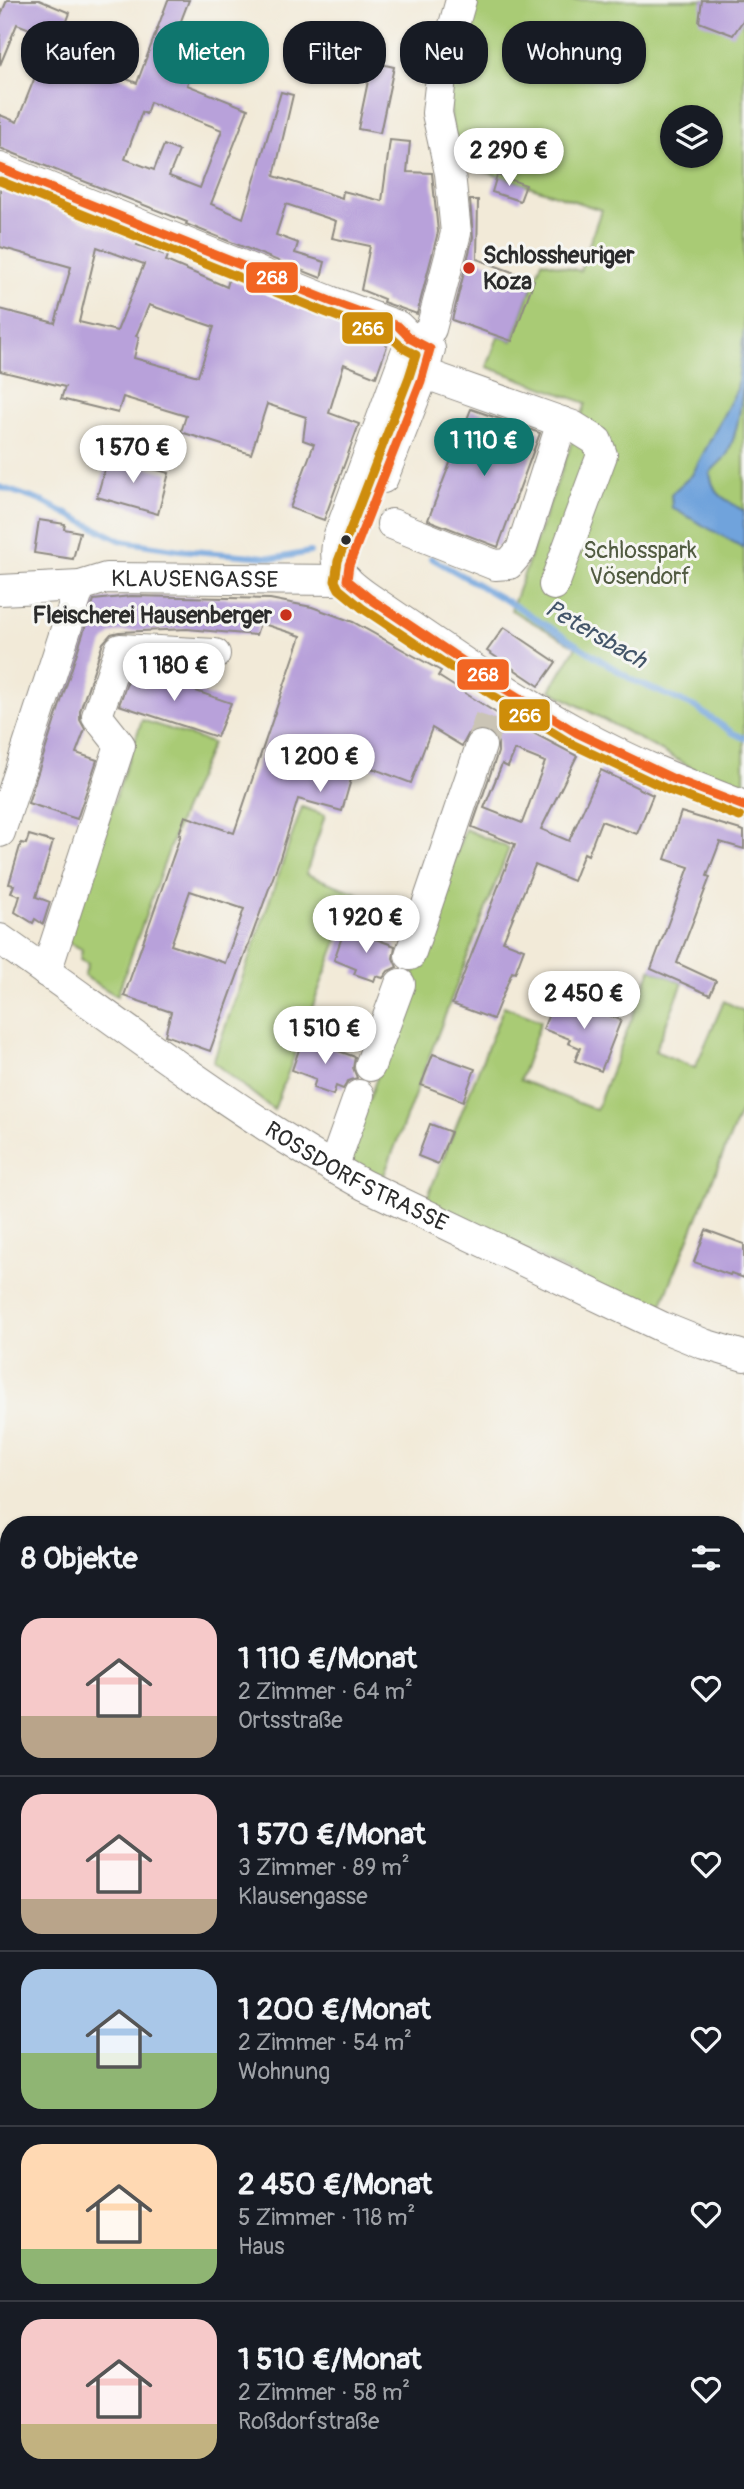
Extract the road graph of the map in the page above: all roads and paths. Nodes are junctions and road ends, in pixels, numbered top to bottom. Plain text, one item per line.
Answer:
1 (461, 0) edge
2 (0, 168) edge
3 (411, 339) junction
4 (424, 373) junction
5 (562, 422) junction
6 (392, 524) dead end
7 (347, 580) junction
8 (554, 585) dead end
9 (80, 586) junction
10 (0, 590) edge
11 (215, 654) dead end
12 (481, 746) tunnel mouth
13 (744, 806) edge
14 (0, 832) edge
15 (0, 939) edge
16 (410, 955) dead end
17 (47, 972) junction
18 (400, 984) dead end
19 (370, 1066) dead end
20 (359, 1095) dead end
21 (333, 1168) junction
22 (744, 1356) edge

1 - 3 street
2 - 3 street
3 - 4 street
3 - 7 street
4 - 5 street
4 - 7 street
5 - 6 street
5 - 8 street
7 - 9 street, KLAUSENGASSE
7 - 13 street
9 - 10 street, KLAUSENGASSE
9 - 14 street
11 - 17 street
12 - 16 street
15 - 17 street, ROSSDORFSTRASSE
17 - 21 street, ROSSDORFSTRASSE
18 - 19 street
20 - 21 street
21 - 22 street, ROSSDORFSTRASSE

